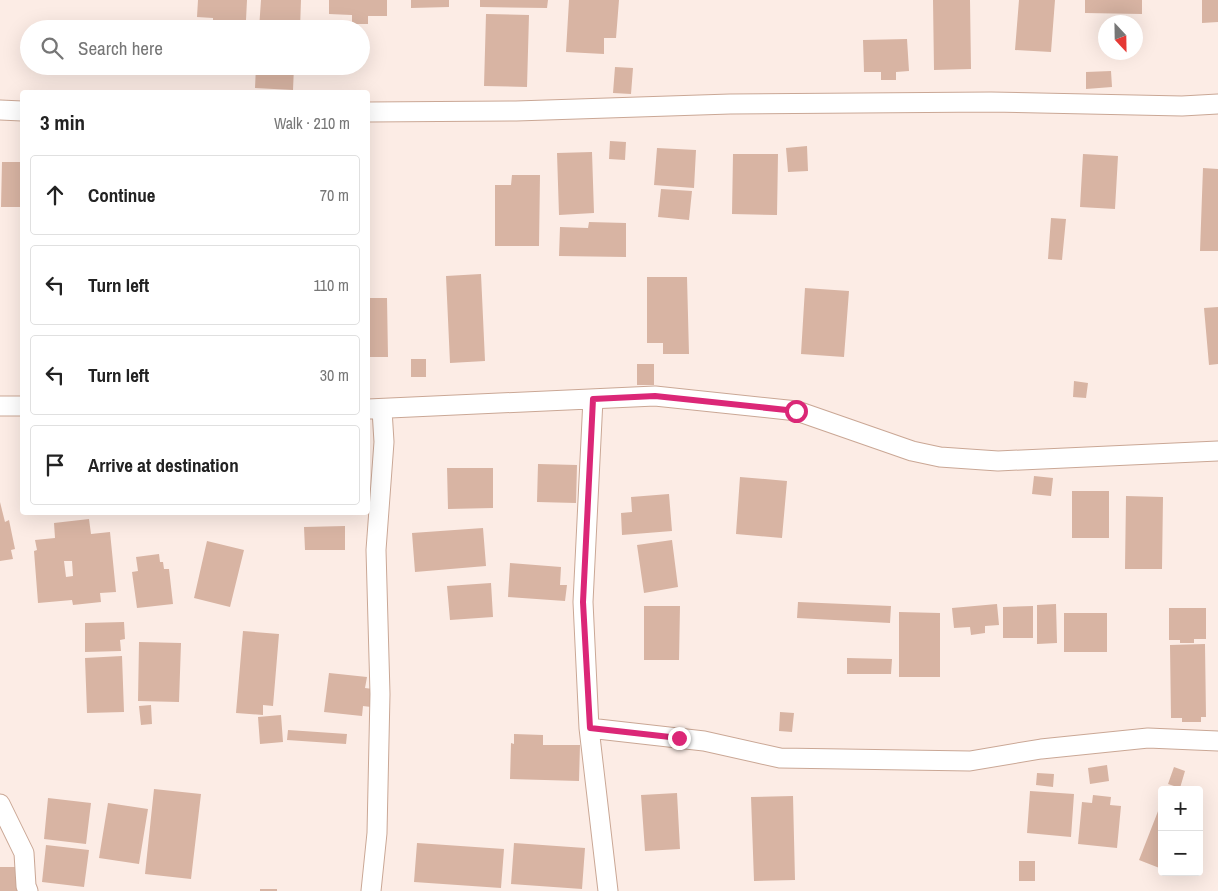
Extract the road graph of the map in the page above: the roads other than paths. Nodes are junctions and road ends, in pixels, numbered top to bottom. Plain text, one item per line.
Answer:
1 (1218, 104) edge
2 (0, 110) edge
3 (20, 111) edge
4 (370, 112) edge
5 (593, 399) junction
6 (0, 406) edge
7 (20, 406) edge
8 (375, 409) edge
9 (1218, 451) edge
10 (590, 728) junction
11 (1218, 741) edge
12 (0, 804) edge
13 (28, 891) edge
14 (371, 891) edge
15 (608, 891) edge

1 - 4 street
2 - 3 street
5 - 8 street
5 - 9 street
5 - 10 street
6 - 7 street
8 - 14 street
10 - 11 street
10 - 15 street
12 - 13 street

